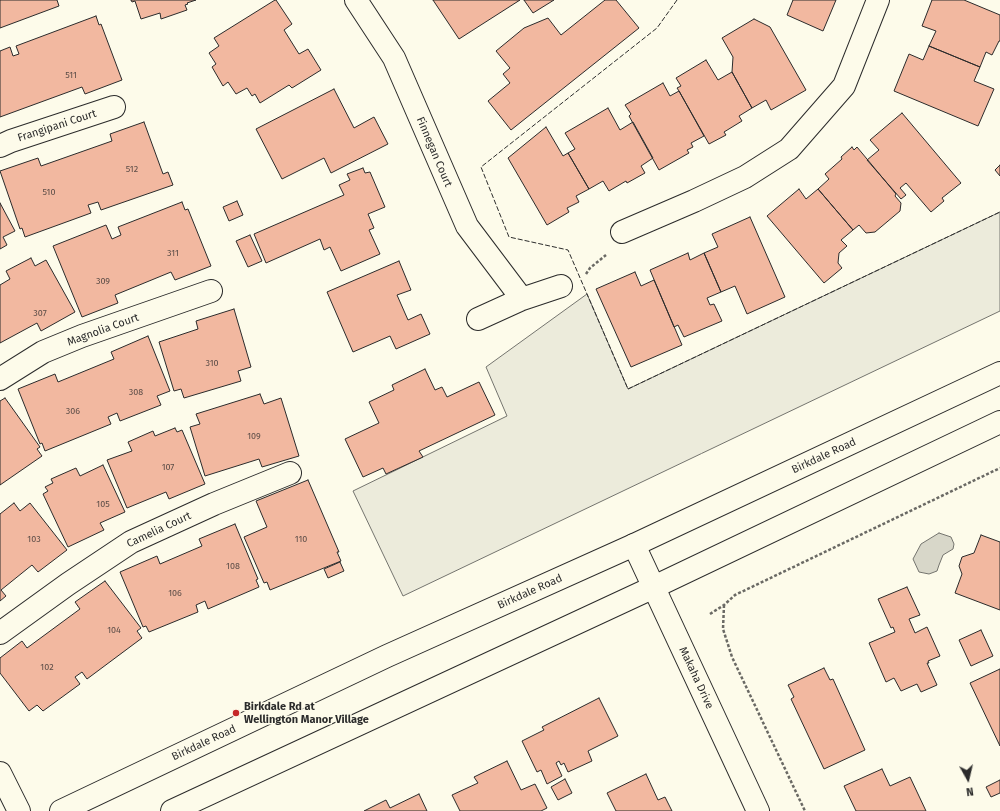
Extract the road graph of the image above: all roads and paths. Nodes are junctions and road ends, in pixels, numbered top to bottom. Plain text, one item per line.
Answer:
1 (356, 0) edge
2 (878, 0) edge
3 (114, 107) dead end
4 (0, 146) edge
5 (622, 232) joint
6 (561, 286) joint
7 (211, 291) dead end
8 (522, 299) junction
9 (478, 319) dead end
10 (1000, 373) edge
11 (0, 379) edge
12 (1000, 422) edge
13 (1000, 468) edge
14 (290, 473) dead end
15 (634, 545) junction
16 (654, 587) junction
17 (724, 605) junction
18 (710, 614) dead end
19 (0, 633) edge
20 (0, 773) edge
21 (19, 811) edge
22 (61, 811) edge
23 (172, 811) edge
24 (758, 811) edge
25 (805, 811) edge

1 - 8 main road, Finnegan Court
2 - 5 main road
3 - 4 main road, Frangipani Court
5 - 6 path
6 - 8 main road
7 - 11 main road, Magnolia Court
8 - 9 main road
10 - 15 main road, Birkdale Road
12 - 16 main road
13 - 17 path
14 - 19 main road, Camelia Court
15 - 16 main road, Makaha Drive
15 - 22 main road, Birkdale Road
16 - 23 main road
16 - 24 main road, Makaha Drive
17 - 18 path
17 - 25 path
20 - 21 main road

